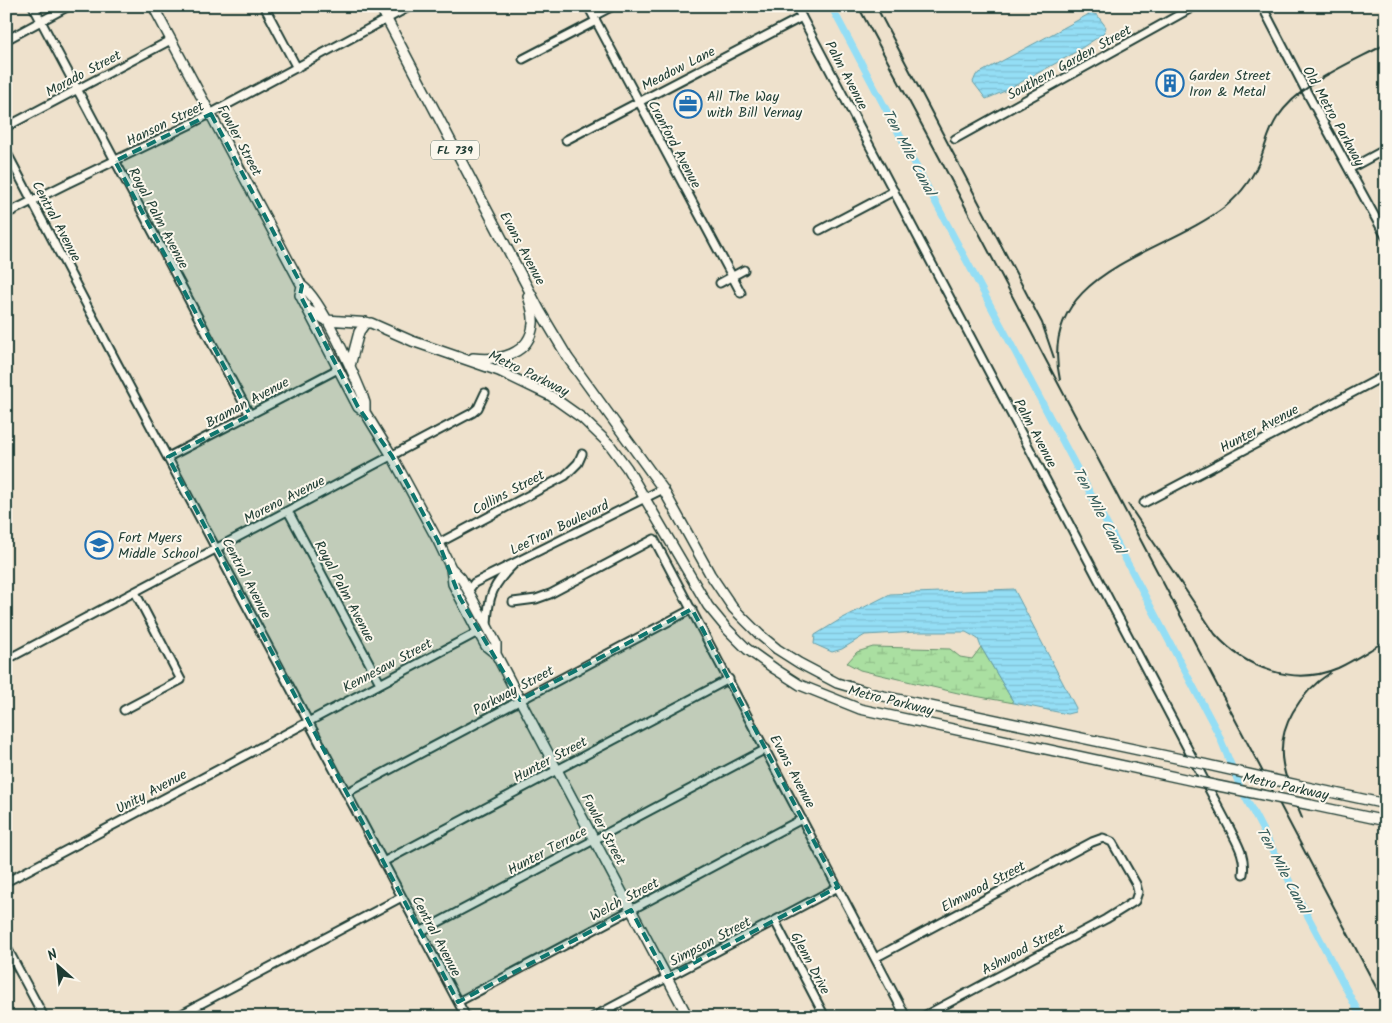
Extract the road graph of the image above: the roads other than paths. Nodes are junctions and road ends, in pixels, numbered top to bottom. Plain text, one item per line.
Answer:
1 (33, 6) edge
2 (68, 6) edge
3 (153, 6) edge
4 (264, 6) edge
5 (380, 6) edge
6 (411, 6) edge
7 (588, 6) edge
8 (613, 6) edge
9 (796, 6) edge
10 (1195, 6) edge
11 (1265, 7) edge
12 (802, 17) junction
13 (595, 19) junction
14 (387, 20) junction
15 (41, 21) junction
16 (6, 40) edge
17 (171, 40) junction
18 (524, 59) dead end
19 (297, 68) junction
20 (77, 90) junction
21 (639, 102) junction
22 (210, 114) junction
23 (6, 127) edge
24 (955, 139) dead end
25 (566, 140) dead end
26 (1386, 148) edge
27 (6, 152) edge
28 (115, 161) junction
29 (1349, 169) junction
30 (894, 191) junction
31 (32, 201) junction
32 (6, 214) edge
33 (820, 230) dead end
34 (1386, 237) edge
35 (744, 270) dead end
36 (732, 276) junction
37 (524, 280) junction
38 (720, 283) dead end
39 (302, 286) junction
40 (741, 292) dead end
41 (308, 310) junction
42 (326, 320) junction
43 (366, 322) junction
44 (455, 355) junction
45 (350, 366) junction
46 (338, 369) junction
47 (1386, 375) edge
48 (485, 393) dead end
49 (365, 408) junction
50 (250, 414) junction
51 (582, 454) dead end
52 (392, 456) junction
53 (168, 457) junction
54 (663, 489) junction
55 (646, 498) junction
56 (1144, 503) dead end
57 (288, 511) junction
58 (439, 543) junction
59 (217, 548) junction
60 (520, 559) junction
61 (451, 568) junction
62 (468, 590) junction
63 (135, 592) junction
64 (460, 598) junction
65 (514, 602) dead end
66 (692, 609) junction
67 (487, 628) junction
68 (478, 632) junction
69 (496, 654) junction
70 (6, 660) edge
71 (729, 679) junction
72 (380, 684) junction
73 (520, 700) junction
74 (124, 710) dead end
75 (308, 721) junction
76 (766, 749) junction
77 (557, 770) junction
78 (346, 793) junction
79 (1383, 804) edge
80 (802, 819) junction
81 (1386, 821) edge
82 (594, 839) junction
83 (383, 862) junction
84 (1243, 874) dead end
85 (6, 882) edge
86 (838, 887) junction
87 (402, 896) junction
88 (1135, 901) joint
89 (631, 910) junction
90 (775, 921) junction
91 (420, 932) junction
92 (6, 946) edge
93 (875, 958) junction
94 (667, 977) junction
95 (458, 1002) junction
96 (44, 1017) edge
97 (176, 1017) edge
98 (466, 1017) edge
99 (593, 1017) edge
100 (688, 1017) edge
101 (825, 1017) edge
102 (906, 1017) edge
103 (922, 1017) edge

1 - 15 street, Royal Palm Avenue
2 - 15 street
3 - 17 main road, Fowler Street
4 - 19 street
5 - 14 main road, Evans Avenue / FL 739
6 - 14 street, Hanson Street
7 - 13 street, Cranford Avenue
8 - 13 street
9 - 12 street, Palm Avenue
10 - 24 street, Southern Garden Street
11 - 29 street, Old Metro Parkway
12 - 21 street, Meadow Lane
12 - 30 street, Palm Avenue
13 - 18 street
13 - 21 street, Cranford Avenue
14 - 19 street, Hanson Street
14 - 37 main road, Evans Avenue / FL 739
15 - 16 street
15 - 20 street, Royal Palm Avenue
17 - 20 street, Morado Street
17 - 22 main road, Fowler Street
19 - 22 street, Hanson Street
20 - 23 street, Morado Street
20 - 28 street, Royal Palm Avenue
21 - 25 street, Meadow Lane
21 - 36 street, Cranford Avenue
22 - 28 street, Hanson Street
22 - 39 main road, Fowler Street
26 - 29 street
27 - 31 street, Central Avenue
28 - 31 street, Hanson Street
28 - 50 street, Royal Palm Avenue
29 - 34 street, Old Metro Parkway
30 - 33 street
30 - 84 street, Palm Avenue
31 - 32 street, Hanson Street
31 - 53 street, Central Avenue
35 - 36 street
36 - 38 street
36 - 40 street, Cranford Avenue
37 - 44 main road
37 - 54 main road, Evans Avenue / FL 739
39 - 41 main road, Fowler Street
39 - 42 main road, Fowler Street
41 - 42 main road
41 - 46 main road, Fowler Street
42 - 43 main road, Metro Parkway
42 - 45 main road, Fowler Street
43 - 44 main road, Metro Parkway
43 - 45 main road
44 - 55 main road, Metro Parkway
45 - 49 main road, Fowler Street
46 - 49 main road, Fowler Street
46 - 50 street, Braman Avenue
47 - 56 street, Hunter Avenue
48 - 52 street, Moreno Avenue
49 - 52 main road, Fowler Street
50 - 53 street, Braman Avenue
51 - 58 street, Collins Street
52 - 57 street, Moreno Avenue
52 - 58 main road, Fowler Street
53 - 59 street, Central Avenue
54 - 55 street, LeeTran Boulevard
54 - 79 main road, Metro Parkway / FL 739, bridge
55 - 60 street, LeeTran Boulevard
55 - 81 main road, Metro Parkway, bridge
57 - 59 street, Moreno Avenue
57 - 72 street, Royal Palm Avenue
58 - 61 main road, Fowler Street
59 - 63 street, Moreno Avenue
59 - 75 street, Central Avenue
60 - 62 street, LeeTran Boulevard
60 - 67 street
61 - 62 main road, Fowler Street
61 - 64 main road, Fowler Street
62 - 64 main road
62 - 67 main road, Fowler Street
63 - 70 street, Moreno Avenue
63 - 74 street
64 - 68 main road, Fowler Street
65 - 66 street, Evans Avenue
66 - 71 street, Evans Avenue
66 - 73 street, Parkway Street
67 - 69 main road, Fowler Street
68 - 69 main road, Fowler Street
68 - 72 street, Kennesaw Street
69 - 73 main road, Fowler Street
71 - 76 street, Evans Avenue
71 - 77 street, Hunter Street
72 - 75 street, Kennesaw Street
73 - 77 main road, Fowler Street
73 - 78 street, Parkway Street
75 - 78 street, Central Avenue
75 - 85 street, Unity Avenue
76 - 80 street, Evans Avenue
76 - 82 street, Hunter Terrace
77 - 82 main road, Fowler Street
77 - 83 street, Hunter Street
78 - 83 street, Central Avenue
80 - 86 street, Evans Avenue
80 - 89 street, Welch Street
82 - 89 main road, Fowler Street
82 - 91 street, Hunter Terrace
83 - 87 street, Central Avenue
86 - 90 street, Simpson Street
86 - 93 street, Evans Avenue
87 - 91 street, Central Avenue
87 - 97 street
88 - 93 street, Elmwood Street
88 - 103 street, Ashwood Street
89 - 94 main road, Fowler Street
89 - 95 street, Welch Street
90 - 94 street, Simpson Street
90 - 101 street, Glenn Drive
91 - 95 street, Central Avenue
92 - 96 street
93 - 102 street, Evans Avenue
94 - 99 street, Simpson Street
94 - 100 main road, Fowler Street
95 - 98 street, Central Avenue

